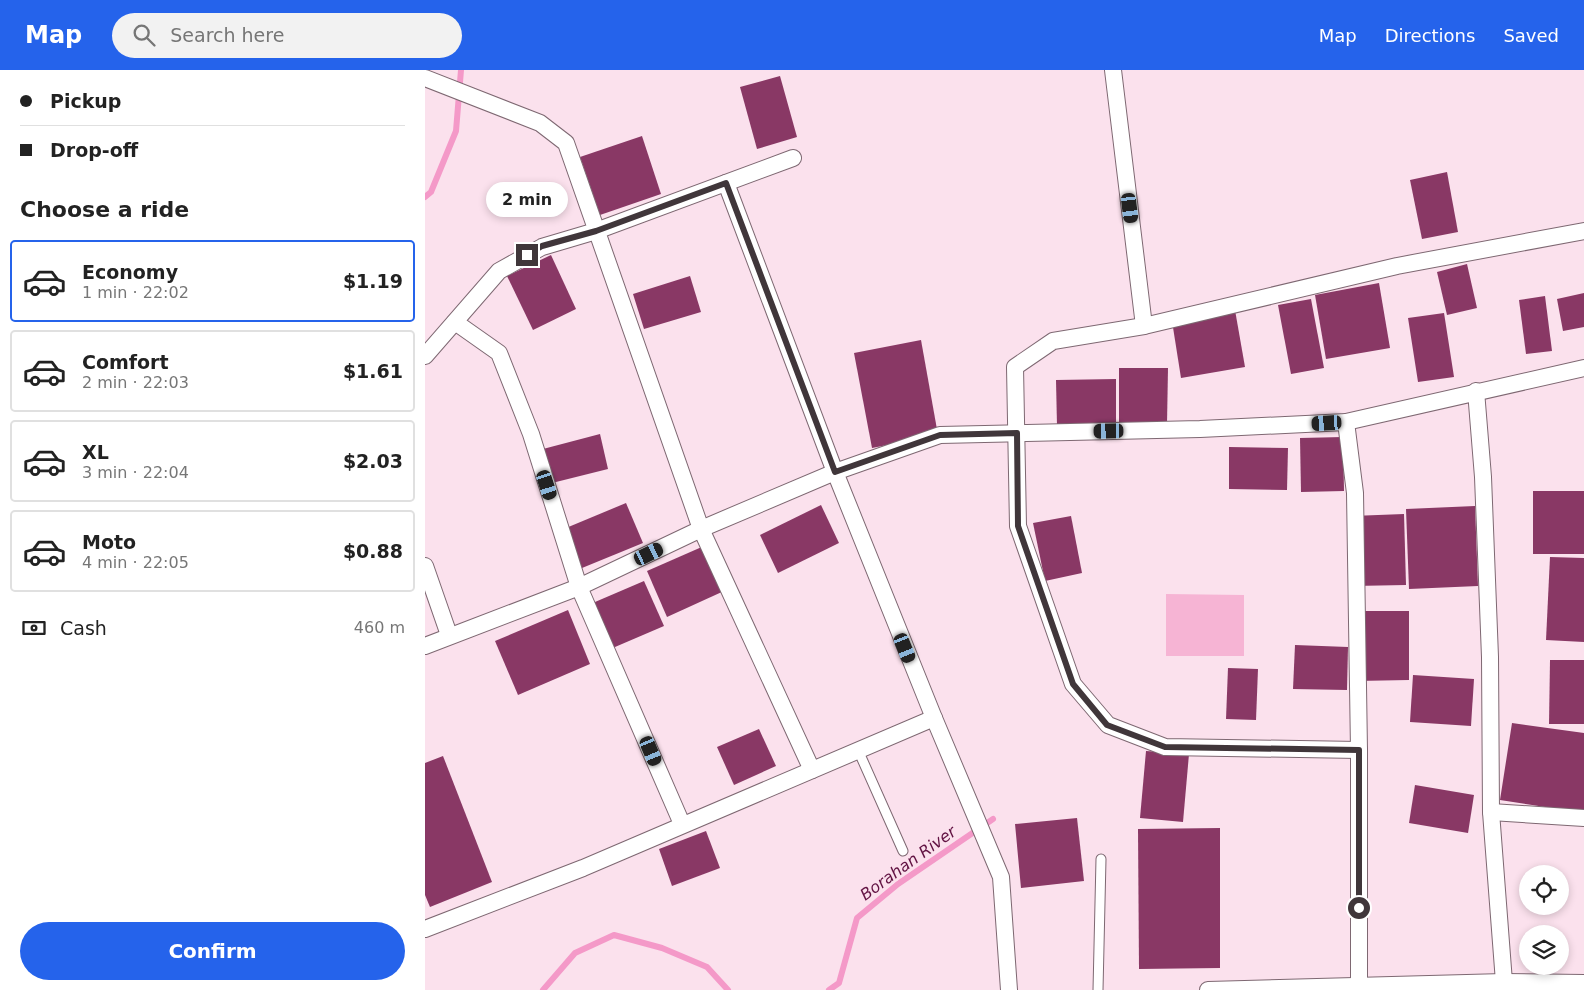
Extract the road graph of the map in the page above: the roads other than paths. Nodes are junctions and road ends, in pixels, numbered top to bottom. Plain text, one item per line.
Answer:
1 (1113, 70) edge
2 (425, 78) edge
3 (793, 158) dead end
4 (726, 183) junction
5 (596, 231) junction
6 (1584, 231) edge
7 (455, 322) junction
8 (1144, 326) junction
9 (425, 356) edge
10 (1584, 368) edge
11 (1476, 391) junction
12 (1346, 422) junction
13 (1017, 433) junction
14 (835, 472) junction
15 (701, 529) junction
16 (425, 566) edge
17 (579, 587) junction
18 (449, 635) junction
19 (425, 646) edge
20 (934, 718) junction
21 (858, 750) junction
22 (1359, 750) junction
23 (812, 770) junction
24 (1491, 812) junction
25 (1584, 818) edge
26 (682, 824) junction
27 (903, 851) dead end
28 (1101, 859) dead end
29 (425, 927) edge
30 (1503, 982) junction
31 (1584, 982) edge
32 (1359, 986) junction
33 (1009, 990) edge
34 (1098, 990) edge
35 (1208, 990) edge

1 - 8 street
2 - 5 street
3 - 4 street
4 - 5 street
4 - 14 street
5 - 7 street
5 - 15 street
6 - 8 street
7 - 9 street
7 - 17 street
8 - 13 street
10 - 11 street
11 - 12 street
11 - 24 street
12 - 13 street
12 - 22 street
13 - 14 street
13 - 22 street
14 - 15 street
14 - 20 street
15 - 17 street
15 - 23 street
16 - 18 street
17 - 18 street
17 - 26 street
18 - 19 street
20 - 21 street
20 - 33 street
21 - 23 street
21 - 27 lane
22 - 32 street
23 - 26 street
24 - 25 street
24 - 30 street
26 - 29 street
28 - 34 lane
30 - 31 street
30 - 32 street
32 - 35 street

